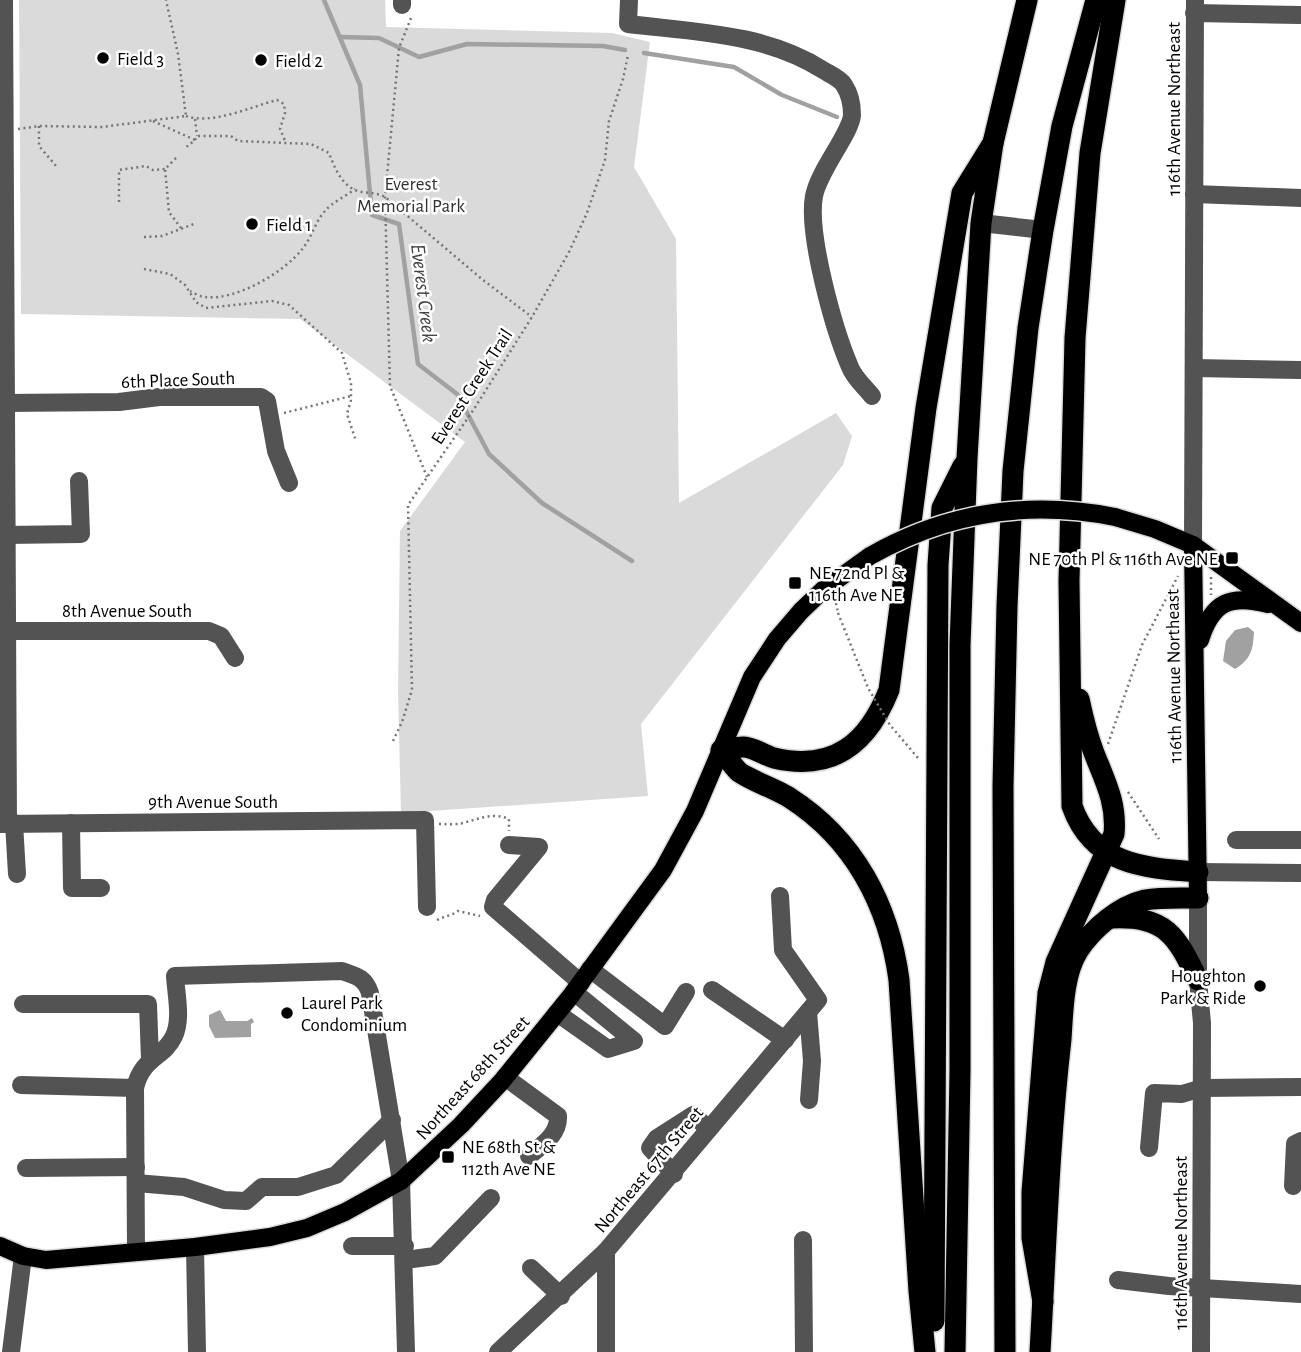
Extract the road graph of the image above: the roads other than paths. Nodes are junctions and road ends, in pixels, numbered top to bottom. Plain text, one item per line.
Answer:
1 (4, 0) edge
2 (629, 0) edge
3 (1027, 0) edge
4 (1096, 0) edge
5 (1115, 0) edge
6 (1194, 7) edge
7 (1301, 15) edge
8 (993, 143) junction
9 (1194, 194) junction
10 (1301, 198) edge
11 (981, 223) junction
12 (1043, 229) junction
13 (1194, 368) junction
14 (1301, 370) edge
15 (872, 396) dead end
16 (4, 403) junction
17 (967, 457) junction
18 (79, 481) dead end
19 (289, 483) dead end
20 (5, 534) junction
21 (1194, 545) junction
22 (1278, 607) junction
23 (1301, 623) edge
24 (6, 631) junction
25 (1069, 635) junction
26 (1195, 653) junction
27 (234, 658) dead end
28 (721, 750) junction
29 (7, 823) edge
30 (71, 823) junction
31 (1236, 840) dead end
32 (1301, 840) edge
33 (509, 845) road end
34 (1105, 852) junction
35 (1198, 872) junction
36 (1301, 873) edge
37 (17, 874) dead end
38 (100, 888) dead end
39 (780, 896) dead end
40 (1198, 898) junction
41 (427, 907) road end
42 (1111, 918) junction
43 (1198, 980) junction
44 (582, 981) junction
45 (712, 990) dead end
46 (686, 992) dead end
47 (23, 1004) dead end
48 (813, 1006) junction
49 (557, 1013) junction
50 (785, 1040) junction
51 (150, 1060) junction
52 (505, 1077) junction
53 (21, 1085) dead end
54 (1301, 1087) edge
55 (135, 1088) junction
56 (1202, 1088) junction
57 (809, 1100) dead end
58 (392, 1120) junction
59 (709, 1129) junction
60 (1301, 1140) edge
61 (1149, 1148) dead end
62 (529, 1156) dead end
63 (26, 1168) dead end
64 (674, 1174) junction
65 (136, 1175) junction
66 (401, 1181) junction
67 (1293, 1186) dead end
68 (491, 1198) dead end
69 (803, 1240) dead end
70 (0, 1246) edge
71 (352, 1246) dead end
72 (195, 1247) junction
73 (136, 1251) junction
74 (606, 1251) junction
75 (405, 1253) junction
76 (23, 1256) junction
77 (531, 1268) dead end
78 (1118, 1280) dead end
79 (1201, 1288) junction
80 (1301, 1294) edge
81 (561, 1296) junction
82 (1043, 1302) junction
83 (8, 1350) edge
84 (197, 1352) edge
85 (406, 1352) edge
86 (498, 1352) edge
87 (606, 1352) edge
88 (804, 1352) edge
89 (925, 1352) edge
90 (933, 1352) edge
91 (955, 1352) edge
92 (1005, 1352) edge
93 (1040, 1352) edge
94 (1201, 1352) edge

1 - 16 street
2 - 15 street
3 - 8 highway
4 - 12 highway
5 - 25 highway
6 - 7 street
6 - 9 street, 116th Avenue Northeast
8 - 11 highway
8 - 28 highway
9 - 10 street
9 - 13 street, 116th Avenue Northeast
11 - 12 street
11 - 17 highway
12 - 92 highway
13 - 14 street
13 - 21 street, 116th Avenue Northeast
16 - 19 street, 6th Place South
16 - 20 street
17 - 90 highway
17 - 91 highway
18 - 20 street
20 - 24 street
21 - 22 main road, Northeast 68th Street
21 - 26 main road, 116th Avenue Northeast
21 - 28 main road, Northeast 68th Street, bridge
22 - 23 main road, Northeast 68th Street
22 - 26 main road
24 - 27 street, 8th Avenue South
24 - 29 street
25 - 34 highway
25 - 34 highway
26 - 35 main road, 116th Avenue Northeast
28 - 44 main road, Northeast 68th Street
28 - 89 highway
29 - 30 street, 9th Avenue South
29 - 37 street
30 - 38 street
30 - 41 street, 9th Avenue South
31 - 32 street
33 - 44 street
34 - 35 highway
34 - 82 highway
35 - 36 street
35 - 40 main road, 116th Avenue Northeast
39 - 48 street
40 - 42 highway
40 - 43 street, 116th Avenue Northeast
42 - 43 highway
42 - 82 highway
43 - 56 street, 116th Avenue Northeast
44 - 46 street
44 - 49 main road, Northeast 68th Street
44 - 49 street
45 - 50 street
47 - 51 street
48 - 50 street, Northeast 67th Street
48 - 57 street
49 - 52 main road, Northeast 68th Street
50 - 59 street, Northeast 67th Street
51 - 55 street
51 - 58 street
52 - 62 street
52 - 66 main road, Northeast 68th Street
53 - 55 street
54 - 56 street
55 - 65 street
56 - 61 street
56 - 79 street, 116th Avenue Northeast
58 - 65 street
58 - 66 street
59 - 64 street, Northeast 67th Street
59 - 64 street
60 - 67 street
63 - 65 street
64 - 74 street, Northeast 67th Street
65 - 73 street
66 - 72 main road, Northeast 68th Street
66 - 75 street
68 - 75 street
69 - 88 street
70 - 76 main road, Northeast 68th Street
71 - 75 street
72 - 73 main road, Northeast 68th Street
72 - 84 street
73 - 76 main road, Northeast 68th Street
74 - 81 street, Northeast 67th Street
74 - 87 street
75 - 85 street
76 - 83 street
77 - 81 street
78 - 79 street
79 - 80 street
79 - 94 street, 116th Avenue Northeast
81 - 86 street, Northeast 67th Street
82 - 93 highway

